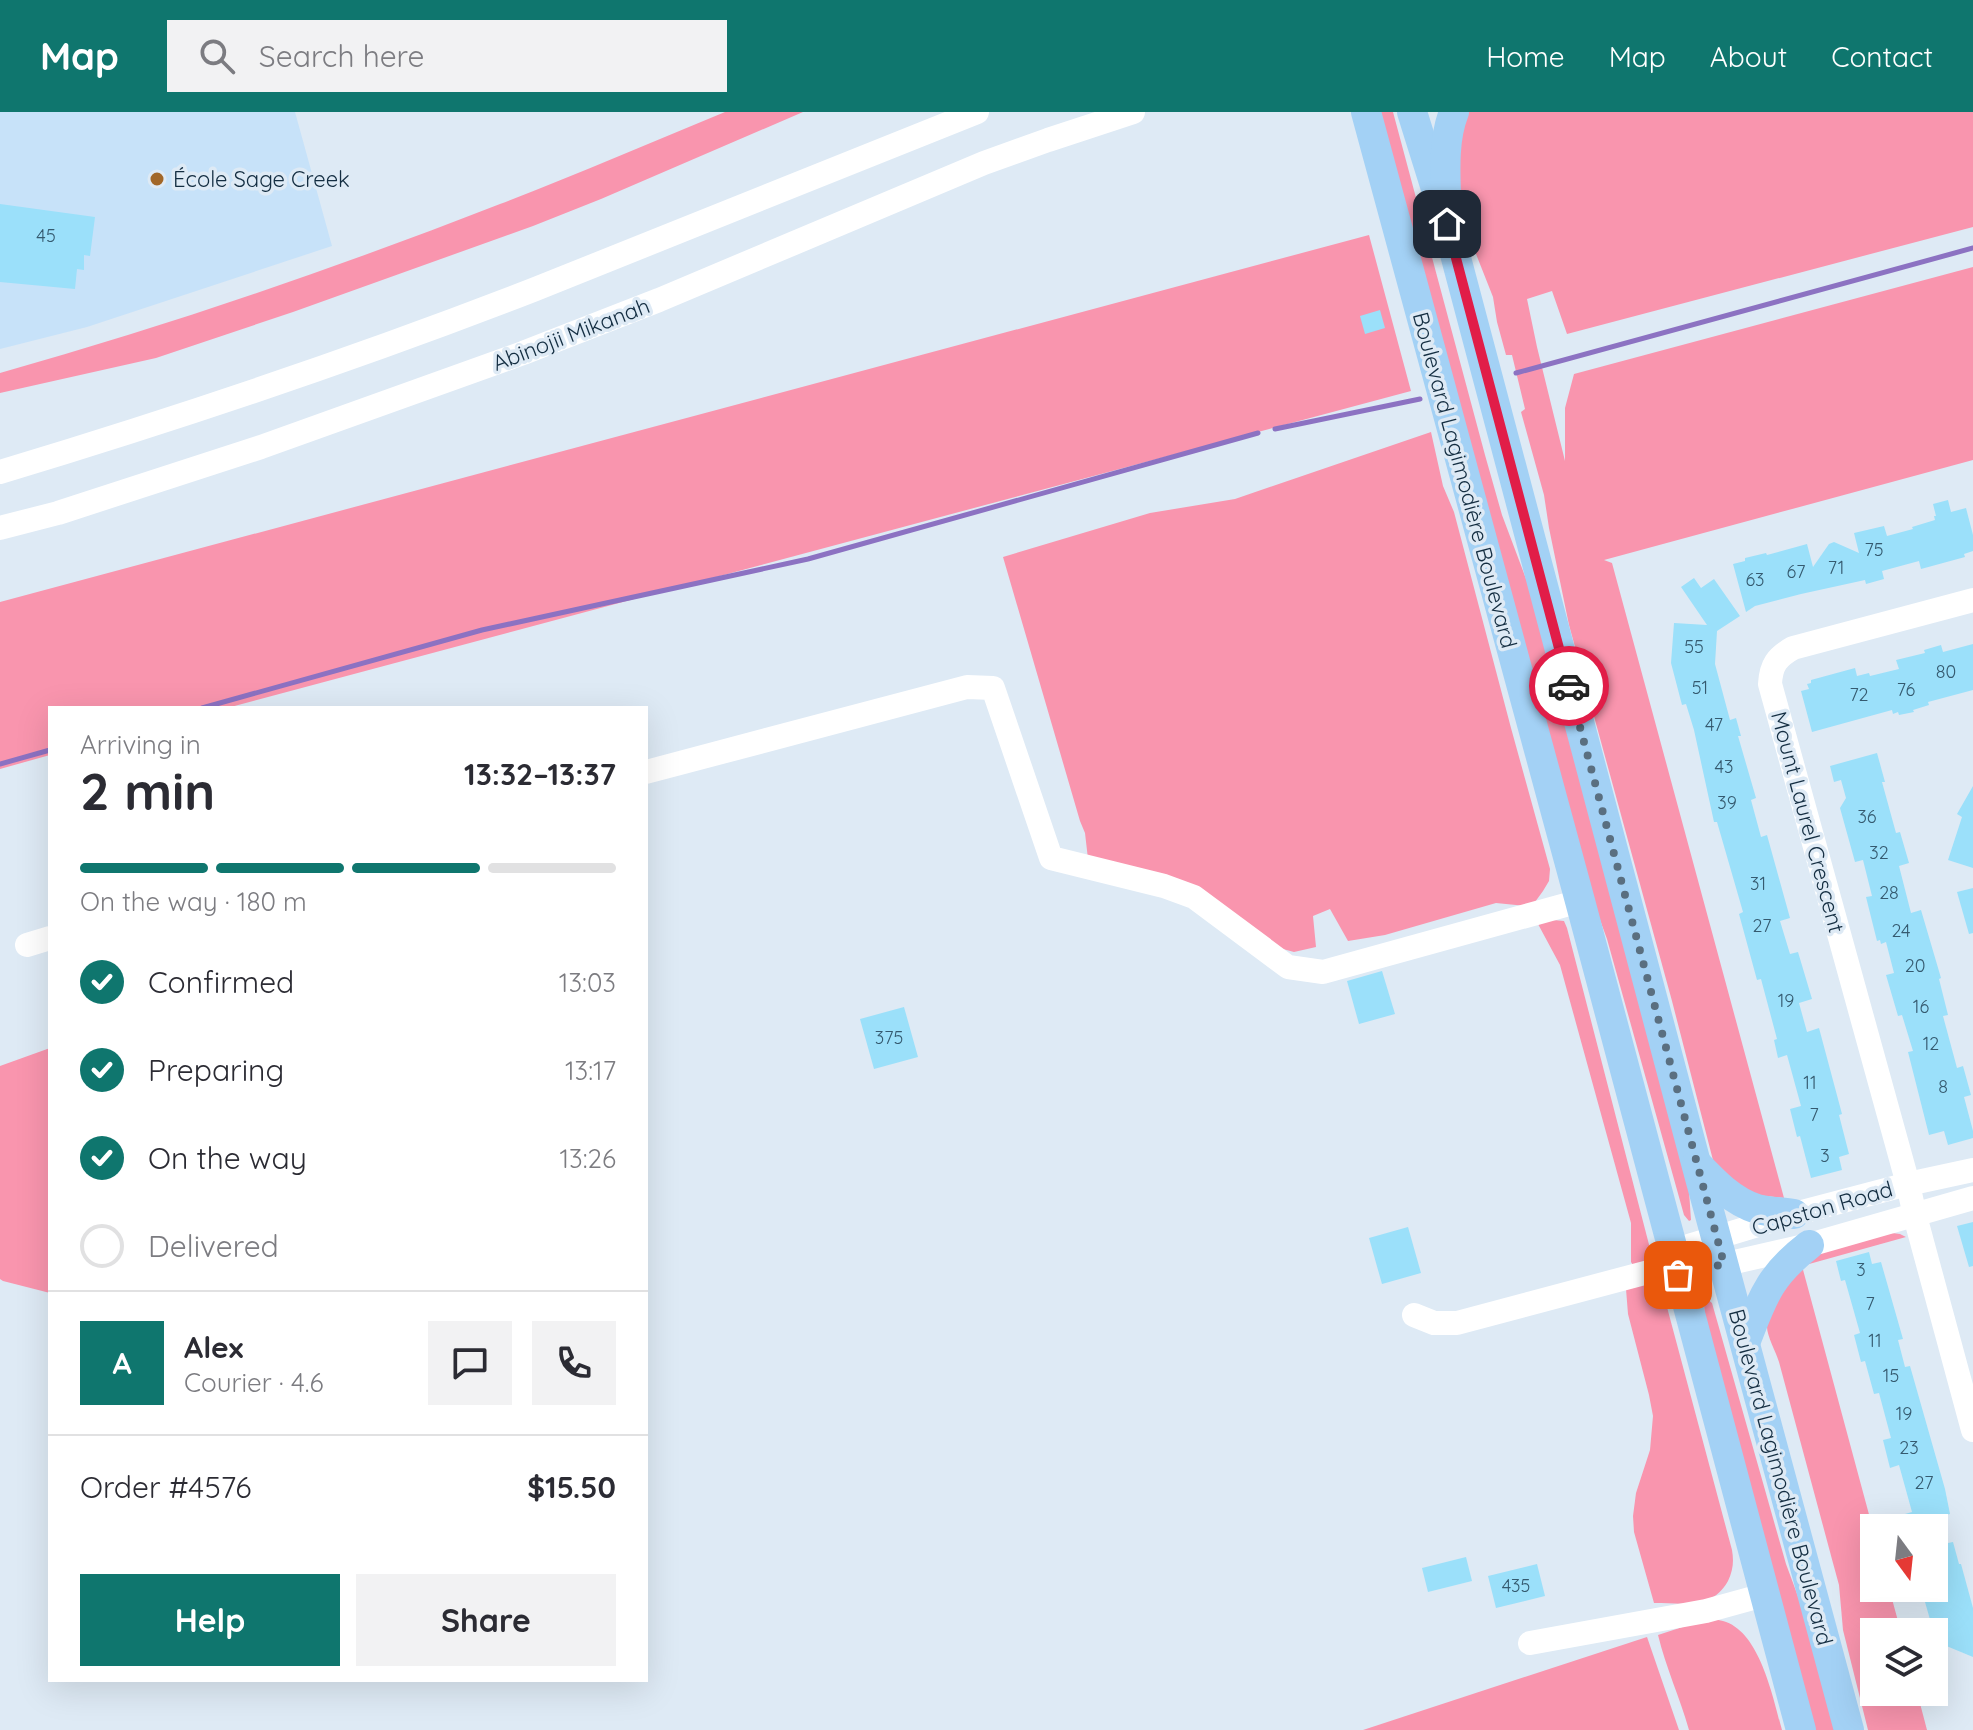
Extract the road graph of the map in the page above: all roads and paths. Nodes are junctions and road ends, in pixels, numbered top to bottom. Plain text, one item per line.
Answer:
1 (977, 112) edge
2 (1133, 112) edge
3 (1352, 112) edge
4 (1366, 112) edge
5 (1412, 112) edge
6 (1454, 112) edge
7 (1373, 142) junction
8 (1447, 224) junction
9 (0, 472) edge
10 (0, 528) edge
11 (1973, 600) edge
12 (648, 771) edge
13 (1580, 901) junction
14 (1696, 1163) junction
15 (1973, 1170) edge
16 (1908, 1184) junction
17 (1973, 1198) edge
18 (1794, 1214) junction
19 (1915, 1216) junction
20 (1809, 1245) junction
21 (1720, 1251) junction
22 (1669, 1265) junction
23 (1414, 1315) dead end
24 (1745, 1343) junction
25 (1973, 1430) edge
26 (1764, 1595) junction
27 (1530, 1643) dead end
28 (1801, 1730) edge
29 (1849, 1730) edge

1 - 9 street
2 - 10 street, Abinojii Mikanah
3 - 7 main road
4 - 7 main road, Boulevard Lagimodière Boulevard
5 - 8 main road, Boulevard Lagimodière Boulevard
6 - 8 main road
7 - 13 main road, Boulevard Lagimodière Boulevard
8 - 14 main road, Boulevard Lagimodière Boulevard
11 - 16 street, Mount Laurel Crescent
12 - 13 street
13 - 22 main road, Boulevard Lagimodière Boulevard
14 - 18 main road
14 - 21 main road, Boulevard Lagimodière Boulevard
15 - 16 street, Capston Road
16 - 18 street, Capston Road
16 - 19 street
17 - 19 street, Capston Road
18 - 21 street, Capston Road
19 - 20 street, Capston Road
19 - 25 street
20 - 21 street, Capston Road
20 - 24 main road
21 - 22 street, Capston Road
21 - 24 main road, Boulevard Lagimodière Boulevard
22 - 23 street, Capston Road
22 - 26 main road, Boulevard Lagimodière Boulevard
24 - 29 main road, Boulevard Lagimodière Boulevard
26 - 27 street
26 - 28 main road, Boulevard Lagimodière Boulevard

